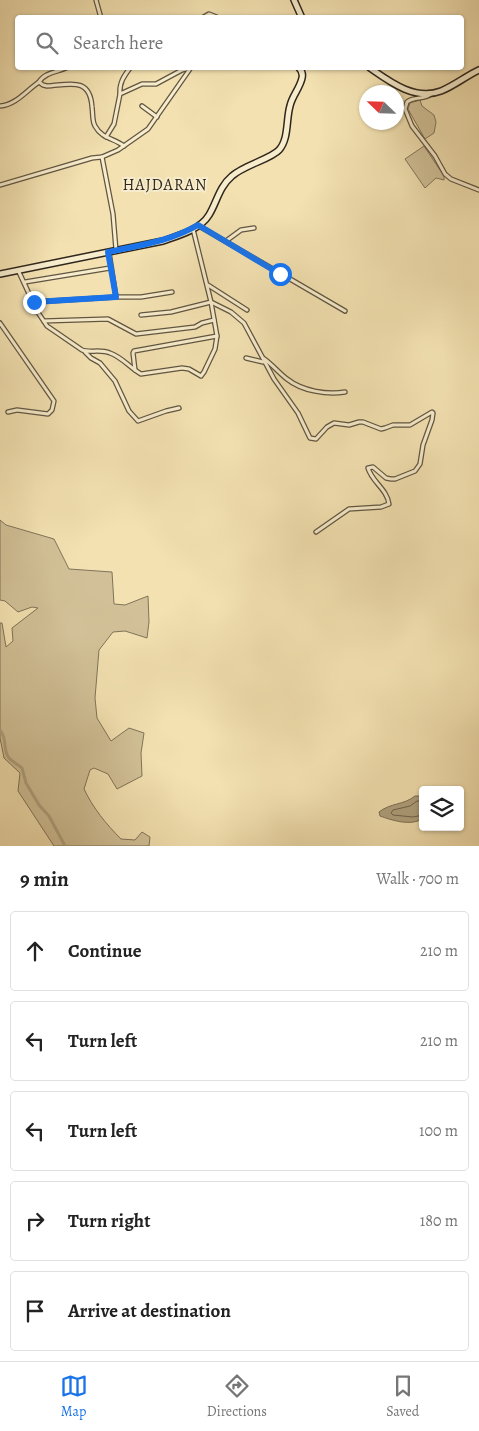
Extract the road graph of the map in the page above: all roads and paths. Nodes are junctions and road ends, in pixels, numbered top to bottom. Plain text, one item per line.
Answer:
1 (96, 0) edge
2 (294, 0) edge
3 (100, 15) edge
4 (301, 15) edge
5 (60, 70) edge
6 (129, 70) edge
7 (182, 70) edge
8 (189, 70) edge
9 (300, 70) edge
10 (373, 70) edge
11 (479, 70) edge
12 (39, 82) junction
13 (120, 94) junction
14 (432, 94) junction
15 (0, 106) edge
16 (142, 106) dead end
17 (157, 117) junction
18 (106, 138) junction
19 (124, 146) junction
20 (102, 157) junction
21 (0, 186) edge
22 (479, 190) edge
23 (196, 227) junction
24 (254, 228) dead end
25 (226, 241) junction
26 (116, 250) junction
27 (108, 252) junction
28 (110, 268) junction
29 (18, 270) junction
30 (0, 274) edge
31 (25, 282) junction
32 (207, 285) junction
33 (172, 292) dead end
34 (116, 297) junction
35 (34, 302) junction
36 (211, 302) junction
37 (247, 310) dead end
38 (345, 311) dead end
39 (141, 315) dead end
40 (214, 320) junction
41 (43, 321) junction
42 (0, 323) edge
43 (217, 336) junction
44 (85, 352) junction
45 (246, 358) dead end
46 (263, 360) junction
47 (135, 370) junction
48 (345, 392) dead end
49 (179, 408) dead end
50 (8, 412) dead end
51 (316, 532) dead end

1 - 3 street
2 - 4 main road
5 - 12 street
6 - 13 street
7 - 13 street
8 - 17 street
9 - 23 main road
10 - 14 main road
11 - 14 main road
12 - 15 street
12 - 18 street
13 - 18 street
14 - 22 street
16 - 17 street
17 - 19 street
18 - 19 street
19 - 20 street
20 - 21 street
20 - 26 street
23 - 25 street
23 - 26 main road
23 - 32 street
24 - 25 street
25 - 38 street
26 - 27 main road
27 - 28 street
27 - 29 main road
28 - 31 street
28 - 34 street
29 - 30 main road
29 - 31 street
31 - 35 street
32 - 36 street
32 - 37 street
33 - 34 street
34 - 35 street
35 - 41 street
36 - 39 street
36 - 40 street
36 - 46 street
40 - 41 street
40 - 43 street
41 - 44 street
42 - 50 street
43 - 47 street
43 - 47 street
44 - 47 street
44 - 49 street
45 - 46 street
46 - 48 street
46 - 51 street

